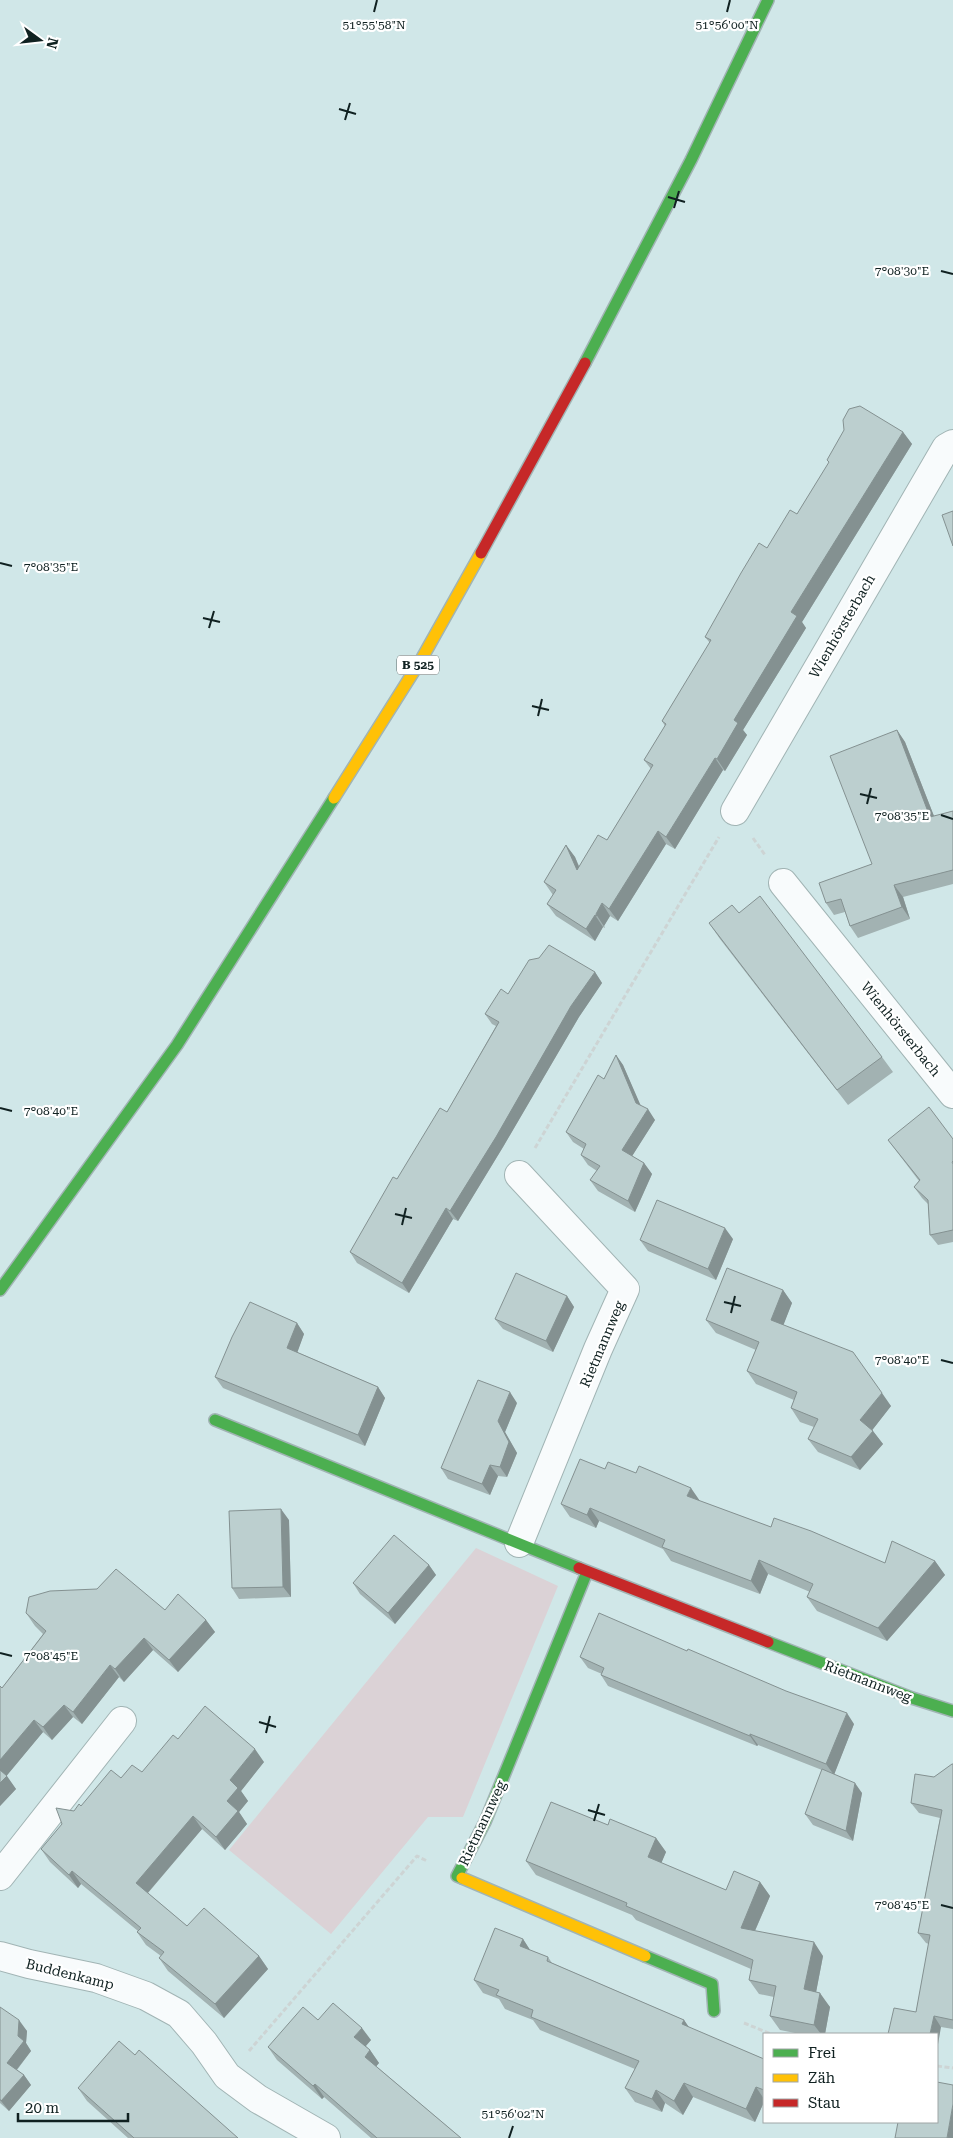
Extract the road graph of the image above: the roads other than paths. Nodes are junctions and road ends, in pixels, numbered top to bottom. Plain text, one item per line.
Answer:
1 (768, 0) edge
2 (953, 444) edge
3 (735, 810) road end
4 (783, 883) road end
5 (950, 1085) edge
6 (520, 1175) road end
7 (0, 1290) edge
8 (215, 1420) dead end
9 (519, 1542) junction
10 (588, 1572) junction
11 (953, 1711) edge
12 (122, 1722) dead end
13 (0, 1876) edge
14 (0, 1956) edge
15 (714, 2011) dead end
16 (326, 2138) edge

1 - 7 main road, B 525
2 - 3 street, Wienhörsterbach
4 - 5 street, Wienhörsterbach
6 - 9 street, Rietmannweg
8 - 9 main road, Rietmannweg
9 - 10 main road, Rietmannweg
10 - 11 main road, Rietmannweg
10 - 15 main road, Rietmannweg
12 - 13 street
14 - 16 street, Buddenkamp

